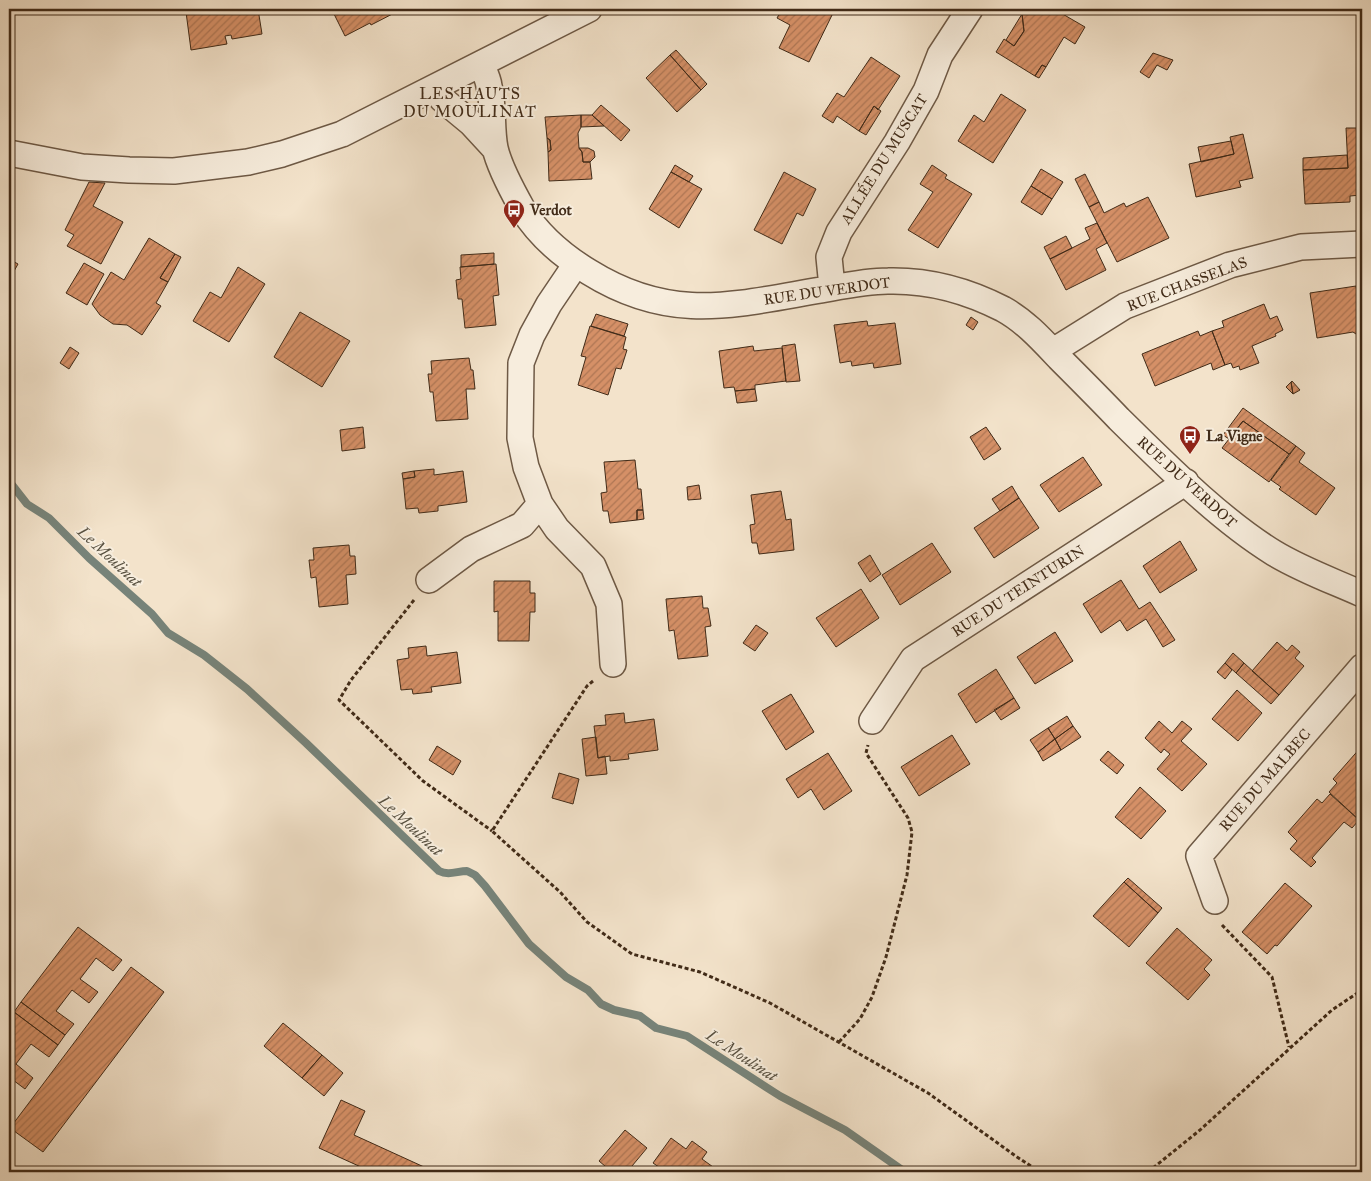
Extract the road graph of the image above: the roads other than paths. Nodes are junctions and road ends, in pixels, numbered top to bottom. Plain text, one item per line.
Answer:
1 (589, 9) edge
2 (970, 9) edge
3 (481, 64) junction
4 (434, 88) junction
5 (495, 149) junction
6 (9, 153) edge
7 (1362, 244) edge
8 (576, 264) junction
9 (832, 288) junction
10 (1053, 351) junction
11 (1186, 482) junction
12 (540, 504) junction
13 (429, 580) road end
14 (1362, 594) edge
15 (613, 664) road end
16 (1362, 668) edge
17 (872, 722) road end
18 (1216, 901) road end

1 - 3 street
2 - 9 street, ALLÉE DU MUSCAT
3 - 4 street
3 - 5 street, RUE DU VERDOT
4 - 5 street, RUE DU VERDOT
4 - 6 street
5 - 8 street, RUE DU VERDOT
7 - 10 street, RUE CHASSELAS
8 - 9 street, RUE DU VERDOT
8 - 12 street
9 - 10 street, RUE DU VERDOT
10 - 11 street, RUE DU VERDOT
11 - 14 street, RUE DU VERDOT
11 - 17 street, RUE DU TEINTURIN
12 - 13 street
12 - 15 street
16 - 18 street, RUE DU MALBEC

